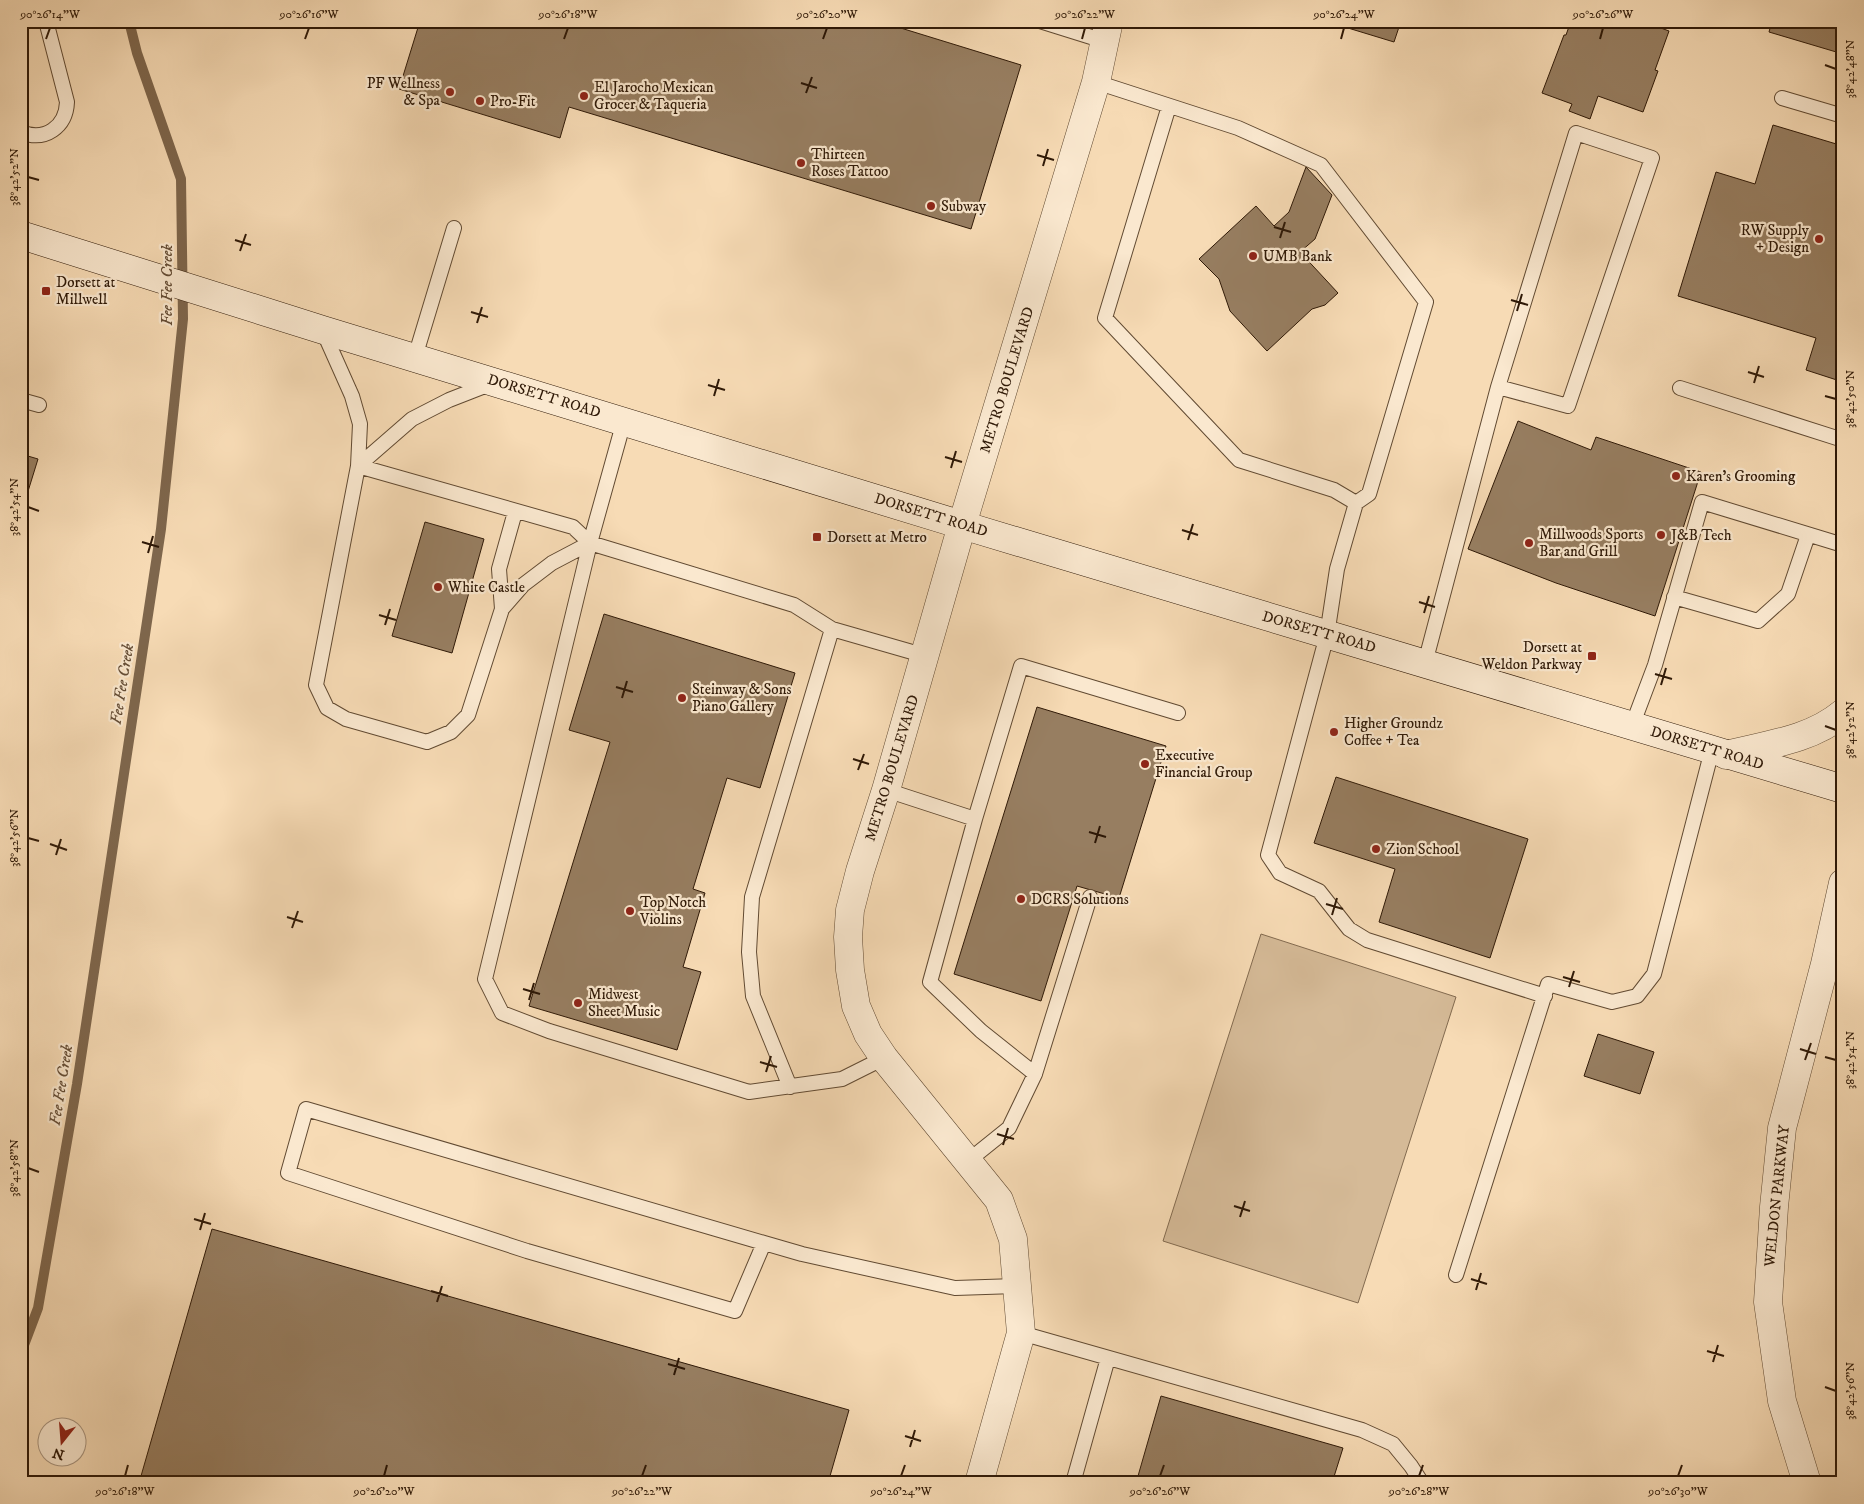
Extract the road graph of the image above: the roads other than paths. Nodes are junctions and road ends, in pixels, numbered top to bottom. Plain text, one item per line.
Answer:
1 (46, 21) edge
2 (1040, 21) edge
3 (1106, 31) edge
4 (1096, 82) junction
5 (1782, 98) dead end
6 (1169, 106) junction
7 (1843, 116) edge
8 (21, 132) edge
9 (454, 228) dead end
10 (21, 235) edge
11 (323, 330) junction
12 (415, 357) junction
13 (496, 382) junction
14 (1498, 387) junction
15 (1680, 388) dead end
16 (21, 400) edge
17 (39, 405) dead end
18 (624, 421) junction
19 (1843, 440) edge
20 (358, 466) junction
21 (1356, 503) junction
22 (515, 512) junction
23 (962, 525) junction
24 (1808, 535) junction
25 (590, 543) junction
26 (1843, 546) edge
27 (1674, 597) junction
28 (502, 609) junction
29 (832, 629) junction
30 (1327, 636) junction
31 (926, 656) junction
32 (1425, 663) junction
33 (1178, 713) dead end
34 (1843, 713) edge
35 (1632, 726) junction
36 (1719, 752) junction
37 (1843, 789) edge
38 (886, 790) junction
39 (975, 819) junction
40 (1843, 882) edge
41 (1090, 897) dead end
42 (1834, 955) edge
43 (1545, 996) junction
44 (884, 1058) junction
45 (1035, 1074) junction
46 (790, 1087) junction
47 (968, 1160) junction
48 (764, 1242) junction
49 (1456, 1275) dead end
50 (1016, 1286) junction
51 (1021, 1333) junction
52 (1108, 1358) junction
53 (978, 1483) edge
54 (1073, 1483) edge
55 (1422, 1483) edge
56 (1807, 1483) edge

1 - 8 lane
2 - 3 lane
3 - 4 street, METRO BOULEVARD
4 - 6 lane
4 - 23 street, METRO BOULEVARD
5 - 7 lane
6 - 21 lane
6 - 21 lane
9 - 12 lane
10 - 11 street, DORSETT ROAD
11 - 12 street, DORSETT ROAD
11 - 20 lane
12 - 13 street, DORSETT ROAD
13 - 18 street, DORSETT ROAD
13 - 20 lane
14 - 14 lane
14 - 32 lane
15 - 19 lane
16 - 17 lane
18 - 23 street, DORSETT ROAD
18 - 25 lane
20 - 22 lane
20 - 28 lane
21 - 30 lane
22 - 25 lane
22 - 28 lane
23 - 30 street, DORSETT ROAD
23 - 31 street, METRO BOULEVARD
24 - 26 lane
24 - 27 lane
24 - 27 lane
25 - 28 lane
25 - 29 lane
25 - 46 lane
27 - 35 lane
29 - 31 lane
29 - 46 lane
30 - 32 street, DORSETT ROAD
30 - 43 lane
31 - 38 street, METRO BOULEVARD
32 - 35 street, DORSETT ROAD
33 - 39 lane
34 - 36 street
35 - 36 street, DORSETT ROAD
36 - 37 street, DORSETT ROAD
36 - 43 lane
38 - 39 lane
38 - 44 street, METRO BOULEVARD
39 - 45 lane
40 - 42 street, WELDON PARKWAY
41 - 45 lane
42 - 56 street, WELDON PARKWAY
43 - 49 lane
44 - 46 lane
44 - 47 street, METRO BOULEVARD
45 - 47 lane
47 - 50 street, METRO BOULEVARD
48 - 48 lane
48 - 50 lane
50 - 51 street, METRO BOULEVARD
51 - 52 lane
51 - 53 street, METRO BOULEVARD
52 - 54 lane
52 - 55 lane

